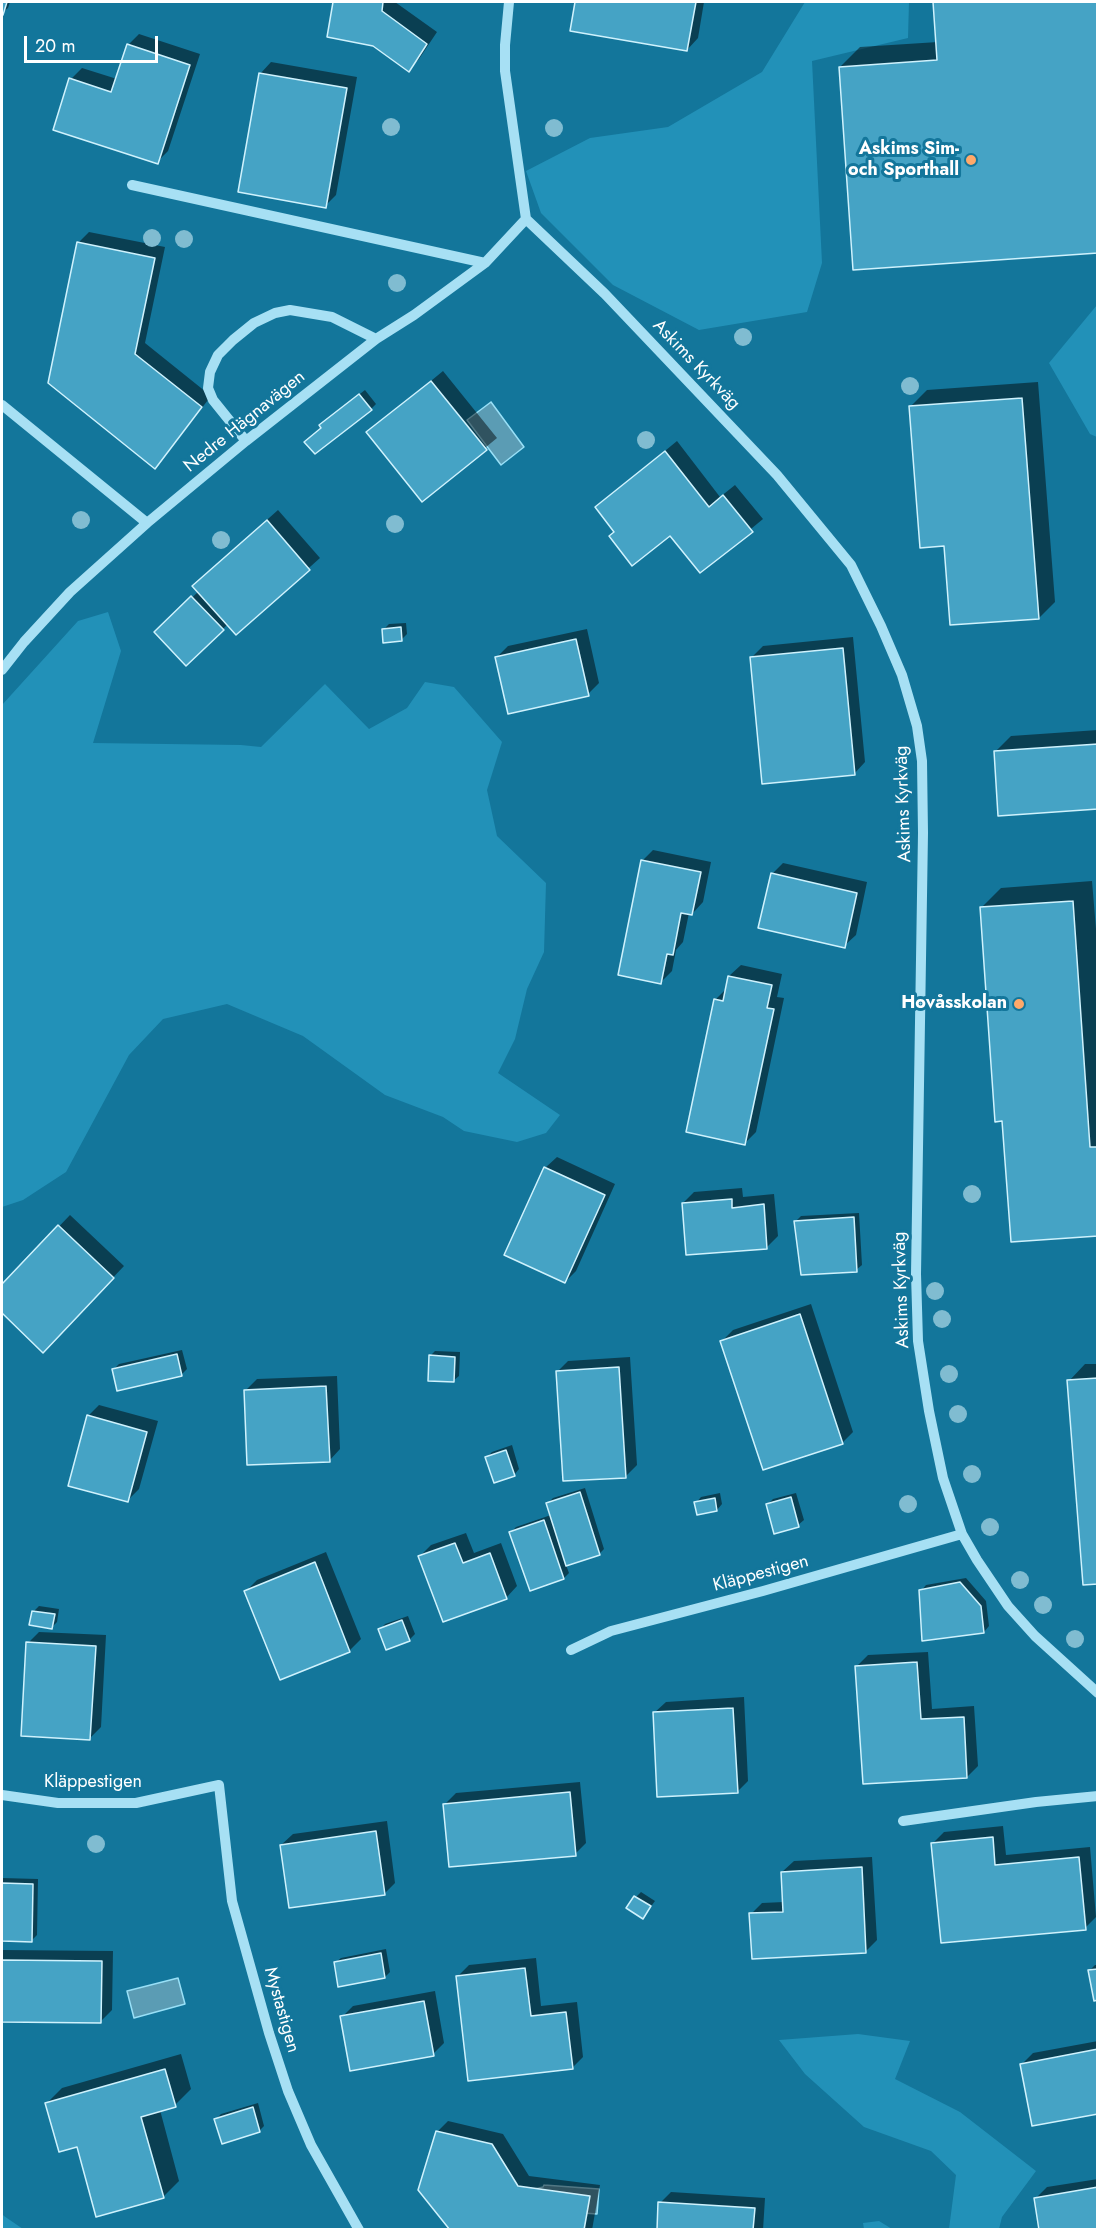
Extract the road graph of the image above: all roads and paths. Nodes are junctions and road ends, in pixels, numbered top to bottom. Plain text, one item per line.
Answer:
1 (509, 2) edge
2 (132, 185) dead end
3 (526, 219) junction
4 (485, 263) junction
5 (376, 339) junction
6 (2, 405) edge
7 (246, 441) junction
8 (147, 523) junction
9 (2, 670) edge
10 (962, 1534) junction
11 (571, 1650) dead end
12 (1098, 1693) edge
13 (219, 1785) joint
14 (2, 1795) edge
15 (1098, 1796) edge
16 (903, 1821) dead end
17 (359, 2229) edge

1 - 3 street
2 - 4 street
3 - 4 street, Nedre Hägnavägen
3 - 10 street, Askims Kyrkväg
4 - 5 street, Nedre Hägnavägen
5 - 7 street, Nedre Hägnavägen
5 - 7 street
6 - 8 street
7 - 8 street, Nedre Hägnavägen
8 - 9 street, Nedre Hägnavägen
10 - 11 street, Kläppestigen
10 - 12 street, Askims Kyrkväg
13 - 14 street, Kläppestigen
13 - 17 street, Mystastigen
15 - 16 street

